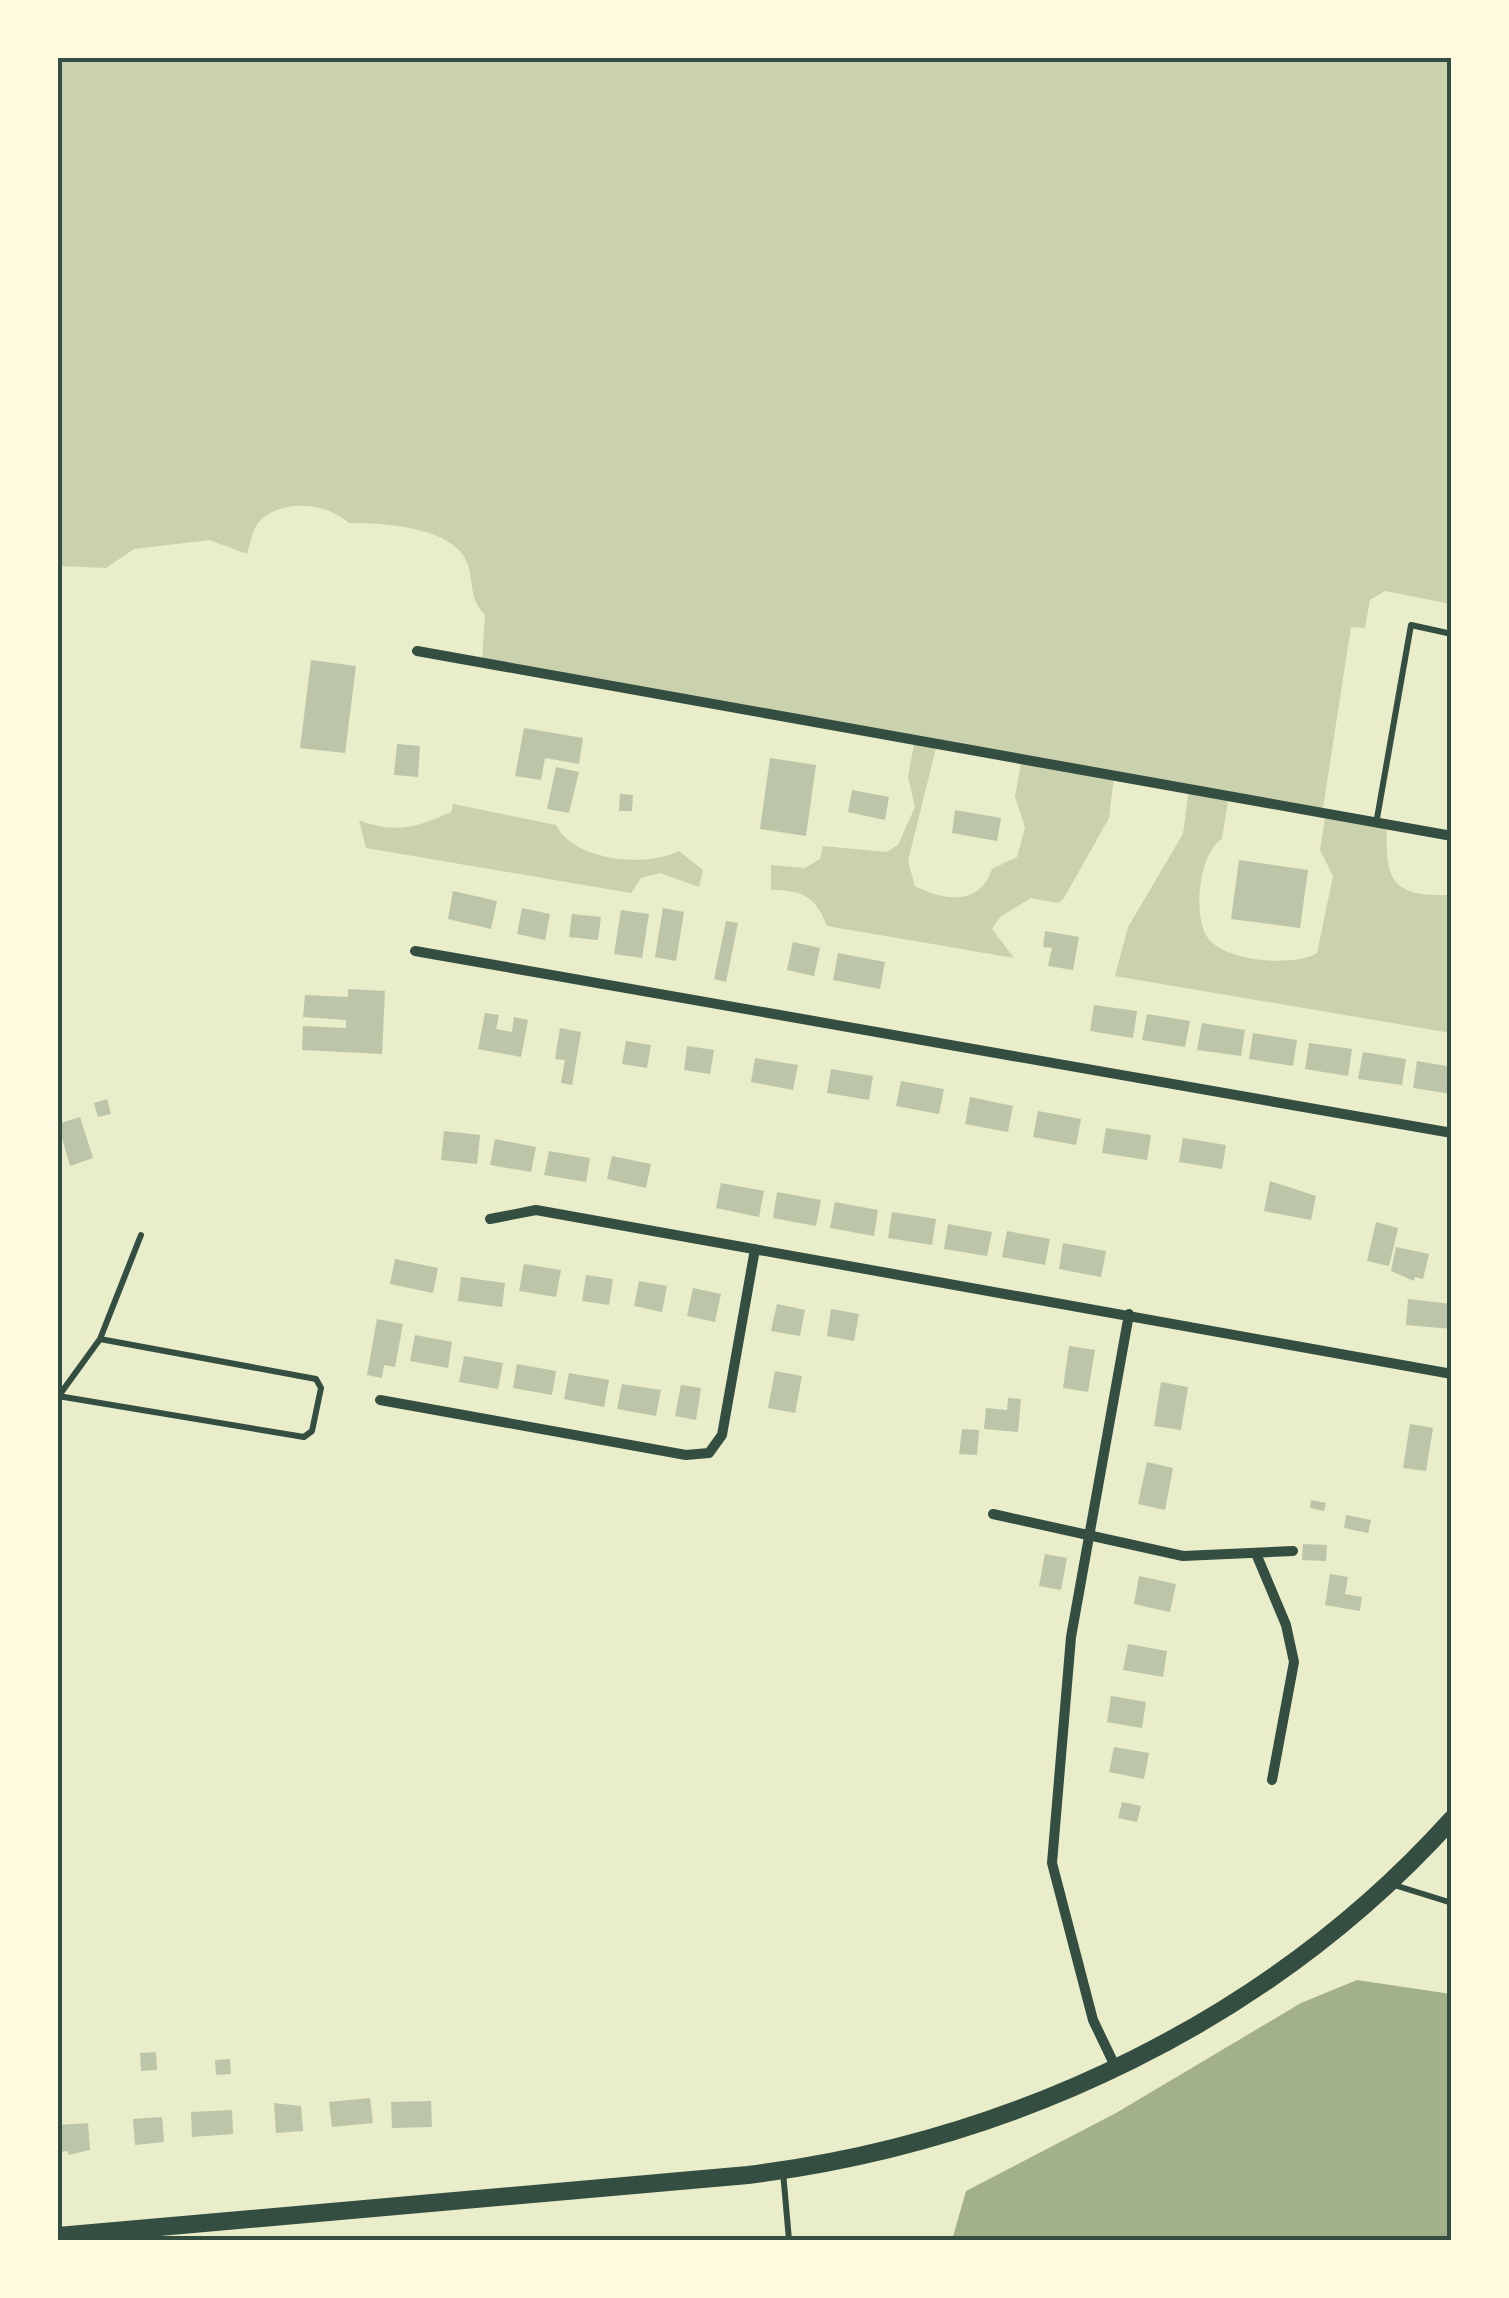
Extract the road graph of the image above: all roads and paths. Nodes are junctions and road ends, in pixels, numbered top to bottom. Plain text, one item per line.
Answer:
1 (1452, 634) edge
2 (417, 652) dead end
3 (1376, 824) junction
4 (1452, 836) edge
5 (414, 951) dead end
6 (1452, 1133) edge
7 (490, 1219) dead end
8 (141, 1235) dead end
9 (754, 1249) junction
10 (1128, 1314) junction
11 (100, 1339) junction
12 (1452, 1374) edge
13 (58, 1397) edge
14 (380, 1400) dead end
15 (994, 1514) dead end
16 (1089, 1535) junction
17 (1293, 1551) dead end
18 (1257, 1556) junction
19 (1272, 1780) dead end
20 (1452, 1818) edge
21 (1387, 1883) junction
22 (1452, 1903) edge
23 (1116, 2068) junction
24 (782, 2171) junction
25 (58, 2236) edge
26 (789, 2240) edge

1 - 3 lane
2 - 3 street
3 - 4 street
5 - 6 street
7 - 9 street
8 - 11 lane
9 - 10 street
9 - 14 street
10 - 12 street
10 - 16 street
11 - 13 lane
11 - 13 lane
15 - 16 street
16 - 18 street
16 - 23 street
17 - 18 street
18 - 19 street
20 - 21 main road
21 - 22 lane
21 - 23 main road
23 - 24 main road
24 - 25 main road
24 - 26 lane

